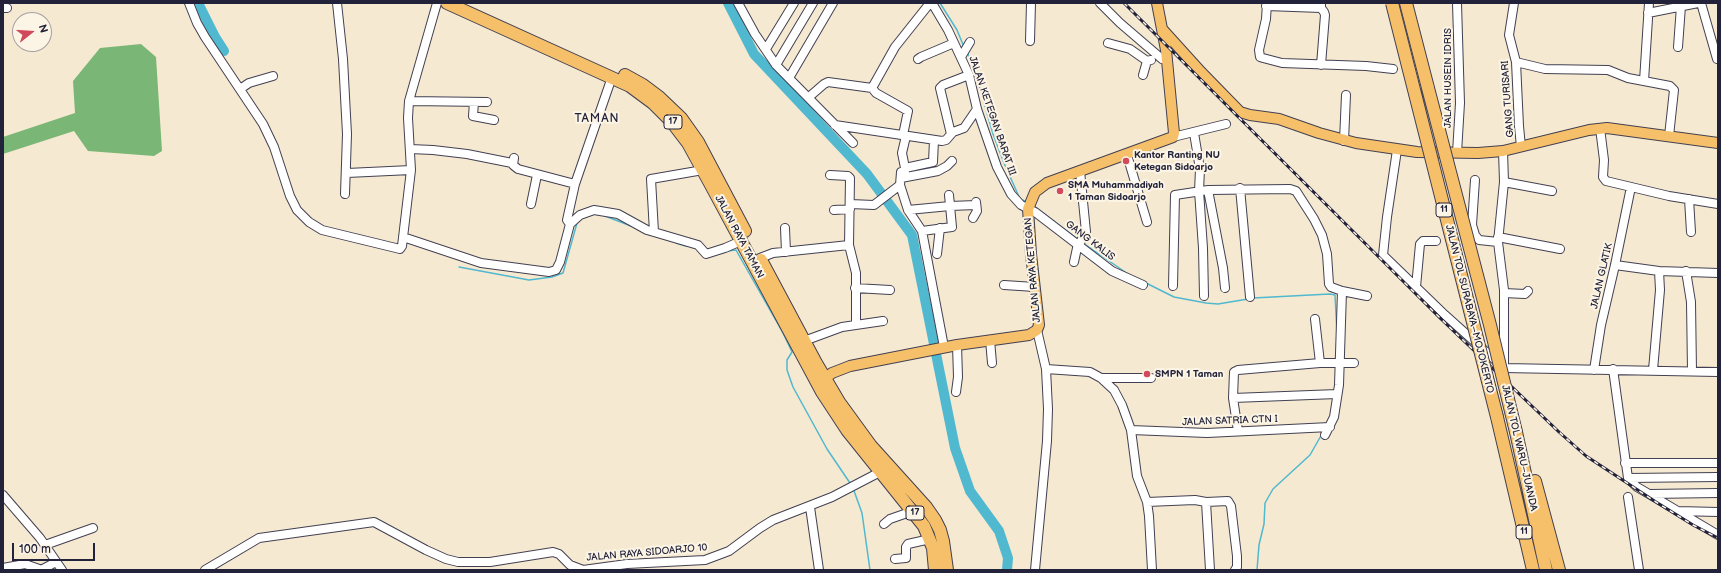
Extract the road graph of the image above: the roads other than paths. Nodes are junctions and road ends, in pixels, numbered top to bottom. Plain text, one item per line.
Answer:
1 (189, 3) edge
2 (337, 3) edge
3 (437, 3) edge
4 (447, 3) edge
5 (466, 3) edge
6 (738, 3) edge
7 (794, 3) edge
8 (813, 3) edge
9 (833, 3) edge
10 (931, 3) edge
11 (1031, 3) edge
12 (1100, 3) edge
13 (1158, 3) edge
14 (1392, 3) edge
15 (1406, 3) edge
16 (1457, 3) edge
17 (1514, 3) edge
18 (1649, 3) edge
19 (1698, 3) edge
20 (1701, 3) edge
21 (1266, 4) edge
22 (1321, 6) edge
23 (1681, 6) junction
24 (1648, 13) junction
25 (1162, 28) junction
26 (1030, 41) dead end
27 (954, 42) junction
28 (1108, 43) dead end
29 (1678, 47) dead end
30 (766, 49) junction
31 (1717, 58) edge
32 (918, 60) dead end
33 (1164, 60) junction
34 (1147, 61) junction
35 (1516, 62) junction
36 (776, 65) junction
37 (1321, 65) junction
38 (1393, 69) dead end
39 (969, 75) junction
40 (1143, 75) dead end
41 (273, 76) dead end
42 (612, 77) junction
43 (788, 78) junction
44 (1644, 81) junction
45 (245, 86) junction
46 (872, 88) junction
47 (1346, 95) dead end
48 (809, 97) junction
49 (409, 102) junction
50 (474, 102) junction
51 (487, 102) dead end
52 (977, 109) junction
53 (494, 120) dead end
54 (835, 124) junction
55 (1226, 124) dead end
56 (1600, 128) junction
57 (1194, 133) junction
58 (950, 134) junction
59 (904, 136) junction
60 (1173, 136) junction
61 (1669, 136) junction
62 (934, 140) junction
63 (1344, 141) junction
64 (853, 143) dead end
65 (1718, 143) edge
66 (1521, 146) junction
67 (410, 149) junction
68 (1397, 150) junction
69 (1503, 151) junction
70 (1457, 153) junction
71 (1127, 155) junction
72 (952, 161) dead end
73 (905, 168) junction
74 (411, 170) junction
75 (703, 170) junction
76 (1080, 171) junction
77 (347, 173) junction
78 (536, 175) junction
79 (830, 175) dead end
80 (1475, 180) dead end
81 (1504, 182) junction
82 (575, 184) junction
83 (898, 184) junction
84 (1631, 187) junction
85 (1240, 188) junction
86 (1208, 190) junction
87 (1198, 191) junction
88 (1552, 191) dead end
89 (346, 194) dead end
90 (949, 195) dead end
91 (1689, 199) junction
92 (531, 204) dead end
93 (1030, 204) junction
94 (1718, 204) edge
95 (850, 206) junction
96 (950, 206) junction
97 (834, 210) dead end
98 (908, 210) junction
99 (973, 218) dead end
100 (1147, 222) dead end
101 (570, 224) junction
102 (785, 228) dead end
103 (940, 228) junction
104 (922, 231) junction
105 (654, 232) junction
106 (1691, 232) dead end
107 (1498, 239) junction
108 (741, 240) junction
109 (403, 241) junction
110 (1436, 241) dead end
111 (1081, 242) junction
112 (939, 244) junction
113 (849, 245) junction
114 (926, 246) junction
115 (1560, 249) dead end
116 (786, 252) junction
117 (937, 254) dead end
118 (760, 258) junction
119 (1074, 262) dead end
120 (1615, 265) junction
121 (1659, 271) junction
122 (1686, 271) junction
123 (1718, 273) edge
124 (1004, 285) dead end
125 (1143, 285) dead end
126 (1173, 286) dead end
127 (1035, 287) junction
128 (1416, 287) junction
129 (855, 288) junction
130 (1225, 288) dead end
131 (890, 290) dead end
132 (1342, 291) junction
133 (1528, 291) dead end
134 (1504, 293) junction
135 (1204, 296) dead end
136 (1367, 296) dead end
137 (1250, 297) dead end
138 (1315, 319) dead end
139 (883, 321) dead end
140 (856, 324) junction
141 (1490, 325) joint
142 (1037, 330) junction
143 (990, 340) junction
144 (950, 346) junction
145 (803, 347) junction
146 (1320, 362) junction
147 (992, 363) dead end
148 (1338, 363) junction
149 (1354, 363) dead end
150 (1504, 368) junction
151 (1046, 369) junction
152 (1614, 369) junction
153 (1594, 370) junction
154 (1653, 370) junction
155 (1692, 371) junction
156 (1718, 372) edge
157 (1101, 378) junction
158 (1151, 378) dead end
159 (823, 385) junction
160 (956, 392) dead end
161 (1336, 394) junction
162 (1233, 398) junction
163 (1327, 427) junction
164 (1131, 430) junction
165 (1238, 431) junction
166 (1519, 434) junction
167 (1325, 435) dead end
168 (1625, 463) junction
169 (1718, 463) edge
170 (880, 472) junction
171 (1718, 477) edge
172 (1628, 478) junction
173 (1718, 493) edge
174 (1649, 494) junction
175 (3, 495) edge
176 (1516, 495) junction
177 (1628, 497) dead end
178 (1147, 502) junction
179 (1206, 502) junction
180 (810, 507) junction
181 (913, 511) junction
182 (1677, 511) junction
183 (1718, 512) edge
184 (884, 524) dead end
185 (92, 528) dead end
186 (1718, 528) edge
187 (1708, 529) junction
188 (1718, 535) edge
189 (930, 539) junction
190 (45, 546) junction
191 (895, 559) dead end
192 (56, 562) junction
193 (3, 568) edge
194 (42, 570) edge
195 (62, 570) edge
196 (205, 570) edge
197 (818, 570) edge
198 (935, 570) edge
199 (947, 570) edge
200 (1035, 570) edge
201 (1152, 570) edge
202 (1210, 570) edge
203 (1235, 570) edge
204 (1524, 570) edge
205 (1533, 570) edge
206 (1546, 570) edge
207 (1559, 570) edge
208 (1639, 570) edge

1 - 45 street
2 - 77 street
3 - 49 street
4 - 42 highway, JALAN RAYA TAMAN / 17
5 - 118 highway, JALAN RAYA TAMAN / 17
6 - 30 street
7 - 30 street
8 - 36 street
9 - 43 street
10 - 27 street, JALAN KETEGAN BARAT III
10 - 46 street
11 - 26 street
12 - 33 street
13 - 25 main road
14 - 176 highway, JALAN TOL SURABAYA–MOJOKERTO / 11, bridge
15 - 141 highway, JALAN TOL SURABAYA–MOJOKERTO / 11, bridge
16 - 70 street, JALAN HUSEIN IDRIS
17 - 35 street, GANG TURISARI
18 - 24 street
19 - 23 street
20 - 31 street
21 - 22 street
21 - 37 street
22 - 37 street
23 - 24 street
23 - 29 street
24 - 44 street
25 - 33 main road
25 - 63 main road
27 - 32 street
27 - 39 street, JALAN KETEGAN BARAT III
28 - 34 street
30 - 36 street
33 - 34 street
33 - 60 main road
34 - 40 street
35 - 44 street
35 - 66 street, GANG TURISARI
36 - 43 street
37 - 38 street
39 - 52 street, JALAN KETEGAN BARAT III
39 - 58 street
41 - 45 street
42 - 75 highway, JALAN RAYA TAMAN / 17
42 - 82 street
43 - 48 street
44 - 61 street
45 - 109 street
46 - 48 street
46 - 59 street
47 - 63 street
48 - 54 street
49 - 50 street
49 - 67 street
50 - 51 street
50 - 53 street
52 - 58 street
52 - 93 street, JALAN KETEGAN BARAT III
54 - 59 street
54 - 64 street
55 - 57 street
56 - 61 main road
56 - 66 main road
56 - 84 street
57 - 60 street
57 - 87 street
58 - 62 street
59 - 62 street
59 - 73 street
60 - 71 main road
61 - 65 main road
62 - 73 street
63 - 68 main road
66 - 69 main road
67 - 74 street
67 - 78 street
68 - 70 main road
68 - 128 street
69 - 70 main road
69 - 81 street
71 - 76 main road
71 - 100 street
72 - 83 street
73 - 83 street
74 - 77 street
74 - 109 street
75 - 105 street
75 - 108 highway, JALAN RAYA TAMAN / 17
76 - 93 main road
76 - 111 street
77 - 89 street
78 - 82 street
78 - 92 street
79 - 95 street
80 - 107 street
81 - 88 street
81 - 107 street
82 - 101 street
83 - 95 street
83 - 98 street
84 - 91 street
84 - 120 street, JALAN GLATIK
85 - 86 street
85 - 132 street
85 - 137 street
86 - 87 street
86 - 130 street
87 - 126 street
87 - 135 street
90 - 96 street
91 - 94 street
91 - 106 street
93 - 111 street, GANG KALIS
93 - 127 main road, JALAN RAYA KETEGAN
95 - 97 street
95 - 113 street
96 - 98 street
96 - 99 street
96 - 103 street
98 - 104 street
101 - 105 street
101 - 109 street
102 - 116 street
103 - 104 street
103 - 112 street
104 - 114 street
105 - 108 street
107 - 115 street
107 - 134 street
108 - 145 highway, JALAN RAYA TAMAN / 17
110 - 128 street
111 - 119 street
111 - 125 street, GANG KALIS
112 - 114 street
112 - 117 street
113 - 116 street
113 - 129 street
114 - 144 street
116 - 118 street
118 - 145 highway, JALAN RAYA TAMAN / 17
120 - 121 street
120 - 153 street, JALAN GLATIK
121 - 122 street
121 - 154 street
122 - 123 street
122 - 155 street
124 - 127 street
127 - 142 main road, JALAN RAYA KETEGAN
128 - 150 street
129 - 131 street
129 - 140 street
132 - 136 street
132 - 148 street
133 - 134 street
134 - 150 street
138 - 146 street
139 - 140 street
140 - 145 street
141 - 166 highway, JALAN TOL WARU–JUANDA / 11, bridge
142 - 143 main road, JALAN RAYA KETEGAN
142 - 151 street
143 - 144 main road, JALAN RAYA KETEGAN
143 - 147 street
144 - 159 main road, JALAN RAYA KETEGAN
144 - 160 street
145 - 159 highway, JALAN RAYA TAMAN / 17
146 - 148 street
146 - 162 street
148 - 149 street
148 - 161 street
150 - 153 street
151 - 157 street
151 - 200 street
152 - 153 street
152 - 154 street
152 - 168 street
154 - 155 street
155 - 156 street
157 - 158 street
157 - 164 street
159 - 170 highway, JALAN RAYA TAMAN / 17
159 - 199 highway, JALAN RAYA TAMAN / 17
161 - 162 street
161 - 163 street
162 - 165 street
163 - 165 street, JALAN SATRIA CTN I
163 - 167 street
164 - 165 street, JALAN SATRIA CTN I
164 - 178 street
166 - 206 highway, JALAN TOL WARU–JUANDA / 11
166 - 207 highway
168 - 169 street
168 - 172 street
170 - 180 street, JALAN RAYA SIDOARJO 10
170 - 181 highway, JALAN RAYA TAMAN / 17
171 - 172 street
172 - 174 street
173 - 174 street
174 - 182 street
175 - 190 street
176 - 204 highway
176 - 205 highway, JALAN TOL SURABAYA–MOJOKERTO / 11
177 - 208 street
178 - 179 street
178 - 201 street
179 - 202 street
179 - 203 street
180 - 196 street, JALAN RAYA SIDOARJO 10
180 - 197 street
181 - 184 street
181 - 189 highway, JALAN RAYA TAMAN / 17
182 - 183 street
182 - 187 street
185 - 190 street
186 - 187 street
187 - 188 street
189 - 191 street
189 - 198 highway, JALAN RAYA TAMAN / 17
190 - 192 street
192 - 194 street
192 - 195 street
193 - 194 street

